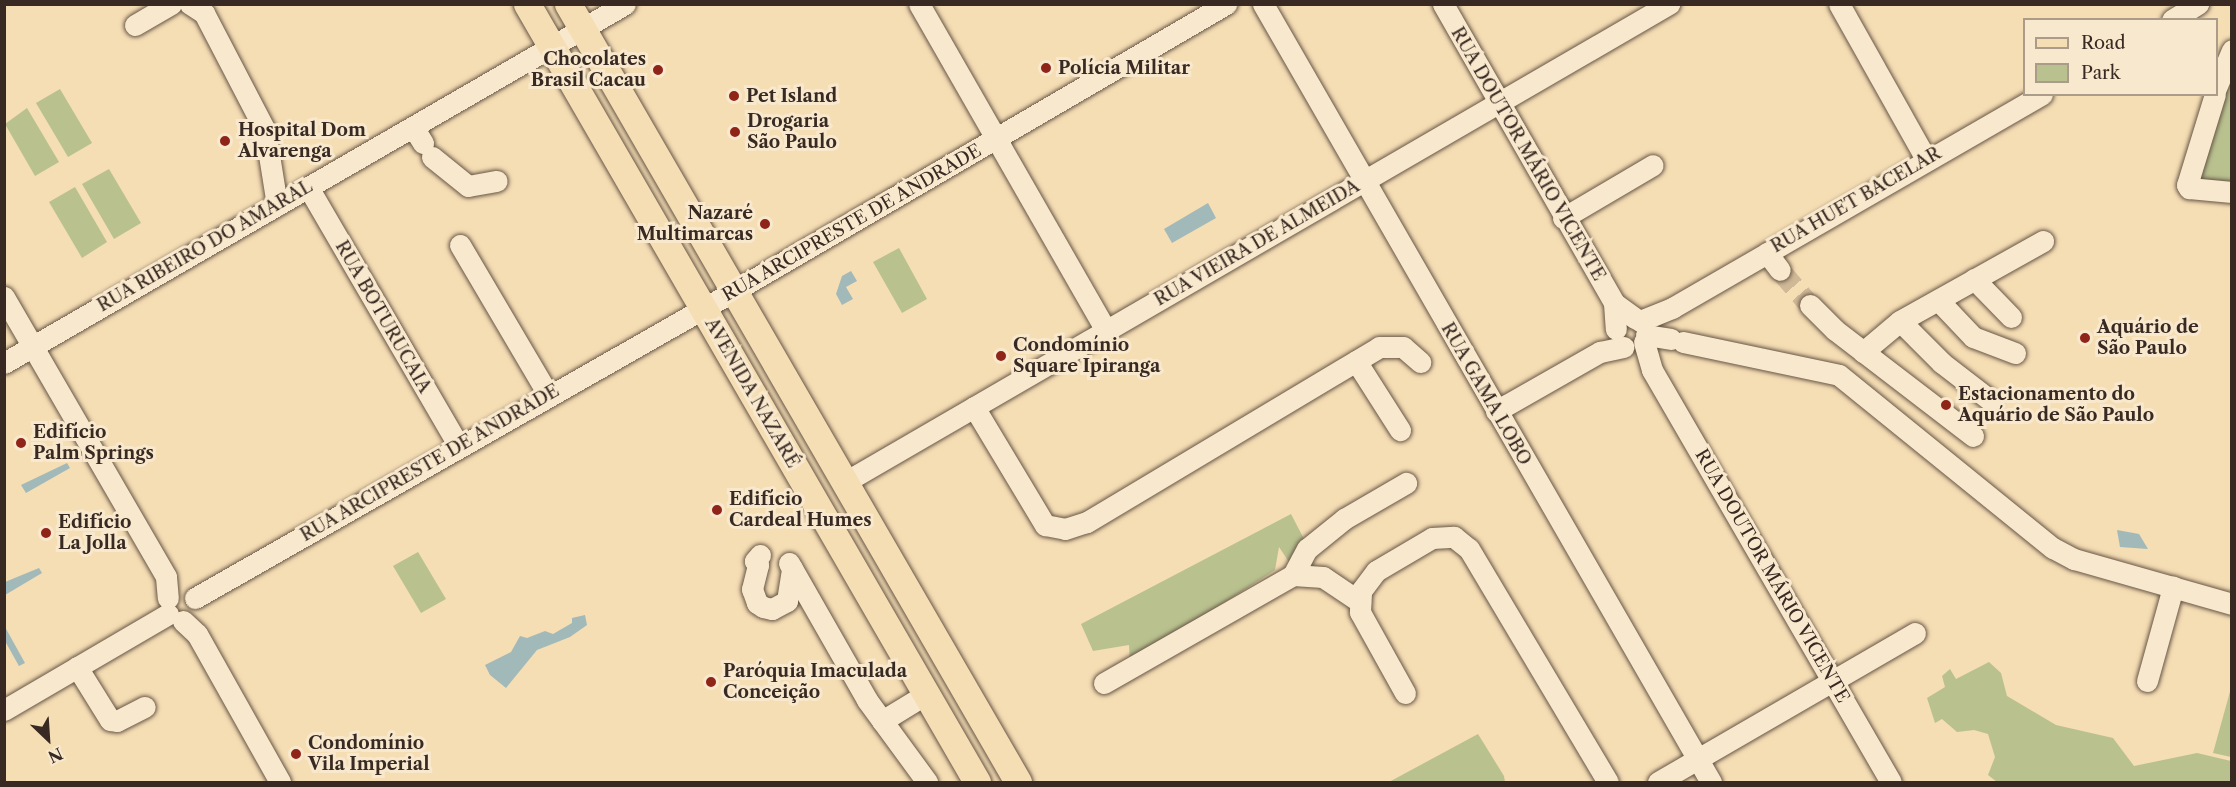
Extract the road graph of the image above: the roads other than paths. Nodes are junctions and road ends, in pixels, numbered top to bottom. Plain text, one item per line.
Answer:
1 (171, 4) edge
2 (190, 4) edge
3 (527, 4) edge
4 (568, 4) edge
5 (625, 4) edge
6 (919, 4) edge
7 (1226, 4) edge
8 (1263, 4) edge
9 (1443, 4) edge
10 (1669, 4) edge
11 (1839, 4) edge
12 (2198, 4) edge
13 (2175, 18) edge
14 (135, 25) dead end
15 (582, 29) junction
16 (551, 47) junction
17 (2232, 50) edge
18 (2218, 85) edge
19 (2038, 96) edge
20 (2213, 96) edge
21 (1499, 102) junction
22 (997, 138) junction
23 (422, 142) junction
24 (1926, 159) junction
25 (1653, 165) dead end
26 (1364, 181) junction
27 (497, 182) dead end
28 (308, 187) junction
29 (2232, 192) edge
30 (277, 205) junction
31 (1563, 218) junction
32 (2043, 241) dead end
33 (460, 245) dead end
34 (1767, 253) junction
35 (1780, 270) tunnel mouth
36 (1974, 279) junction
37 (734, 291) junction
38 (4, 297) edge
39 (1938, 300) junction
40 (1810, 305) tunnel mouth
41 (703, 309) junction
42 (2011, 317) dead end
43 (1900, 321) junction
44 (1106, 331) junction
45 (1633, 334) junction
46 (33, 346) junction
47 (1863, 352) junction
48 (2015, 353) dead end
49 (1356, 361) junction
50 (1420, 362) dead end
51 (4, 363) edge
52 (549, 396) junction
53 (1990, 400) dead end
54 (974, 407) junction
55 (1496, 411) junction
56 (1400, 430) dead end
57 (1973, 436) dead end
58 (459, 446) junction
59 (844, 482) junction
60 (1406, 483) dead end
61 (760, 555) dead end
62 (1293, 574) junction
63 (2173, 587) junction
64 (1360, 602) junction
65 (2232, 604) edge
66 (182, 606) junction
67 (1914, 633) dead end
68 (77, 667) junction
69 (1832, 681) junction
70 (2147, 681) dead end
71 (1104, 683) dead end
72 (1405, 693) dead end
73 (926, 694) junction
74 (145, 707) dead end
75 (4, 710) edge
76 (882, 721) junction
77 (1697, 759) junction
78 (280, 783) edge
79 (927, 783) edge
80 (977, 783) edge
81 (1018, 783) edge
82 (1608, 783) edge
83 (1658, 783) edge
84 (1711, 783) edge
85 (1891, 783) edge

1 - 14 street
2 - 30 street
3 - 16 main road, AVENIDA NAZARÉ
4 - 15 main road, AVENIDA NAZARÉ
5 - 15 street, RUA RIBEIRO DO AMARAL
6 - 22 street
7 - 22 street, RUA ARCIPRESTE DE ANDRADE
8 - 26 street, RUA GAMA LOBO
9 - 21 street, RUA DOUTOR MÁRIO VICENTE
10 - 21 street, RUA VIEIRA DE ALMEIDA
11 - 24 street
12 - 13 street
15 - 16 street, RUA RIBEIRO DO AMARAL
15 - 37 main road, AVENIDA NAZARÉ
16 - 23 street, RUA RIBEIRO DO AMARAL
16 - 41 main road, AVENIDA NAZARÉ
17 - 18 street
19 - 24 street, RUA HUET BACELAR
20 - 29 street
21 - 26 street, RUA VIEIRA DE ALMEIDA
21 - 31 street, RUA DOUTOR MÁRIO VICENTE
22 - 37 street, RUA ARCIPRESTE DE ANDRADE
22 - 44 street
23 - 27 street
23 - 28 street, RUA RIBEIRO DO AMARAL
24 - 34 street, RUA HUET BACELAR
25 - 31 street
26 - 44 street, RUA VIEIRA DE ALMEIDA
26 - 55 street, RUA GAMA LOBO
28 - 30 street, RUA RIBEIRO DO AMARAL
28 - 58 street, RUA BOTURUCAIA
30 - 46 street, RUA RIBEIRO DO AMARAL
31 - 45 street, RUA DOUTOR MÁRIO VICENTE
32 - 36 street
33 - 52 street
34 - 35 street
34 - 45 street, RUA HUET BACELAR
36 - 39 street
36 - 42 street
37 - 41 street, RUA ARCIPRESTE DE ANDRADE
37 - 59 main road, AVENIDA NAZARÉ
38 - 46 street
39 - 43 street
39 - 48 street
40 - 47 street
41 - 52 street, RUA ARCIPRESTE DE ANDRADE
41 - 73 main road, AVENIDA NAZARÉ
43 - 47 street
43 - 53 street
44 - 54 street, RUA VIEIRA DE ALMEIDA
45 - 55 street, RUA HUET BACELAR
45 - 63 street
45 - 69 street, RUA DOUTOR MÁRIO VICENTE
46 - 51 street, RUA RIBEIRO DO AMARAL
46 - 66 street
47 - 57 street
49 - 50 street
49 - 54 street
49 - 56 street
52 - 58 street, RUA ARCIPRESTE DE ANDRADE
54 - 59 street, RUA VIEIRA DE ALMEIDA
55 - 77 street, RUA GAMA LOBO
58 - 66 street, RUA ARCIPRESTE DE ANDRADE
59 - 81 main road, AVENIDA NAZARÉ
60 - 62 street
61 - 76 street
62 - 64 street
62 - 71 street
63 - 65 street
63 - 70 street
64 - 72 street
64 - 82 street
66 - 68 street, RUA ARCIPRESTE DE ANDRADE
66 - 78 street
67 - 69 street
68 - 74 street
68 - 75 street, RUA ARCIPRESTE DE ANDRADE
69 - 77 street
69 - 85 street, RUA DOUTOR MÁRIO VICENTE
73 - 76 street
73 - 80 main road, AVENIDA NAZARÉ
76 - 79 street
77 - 83 street
77 - 84 street, RUA GAMA LOBO

